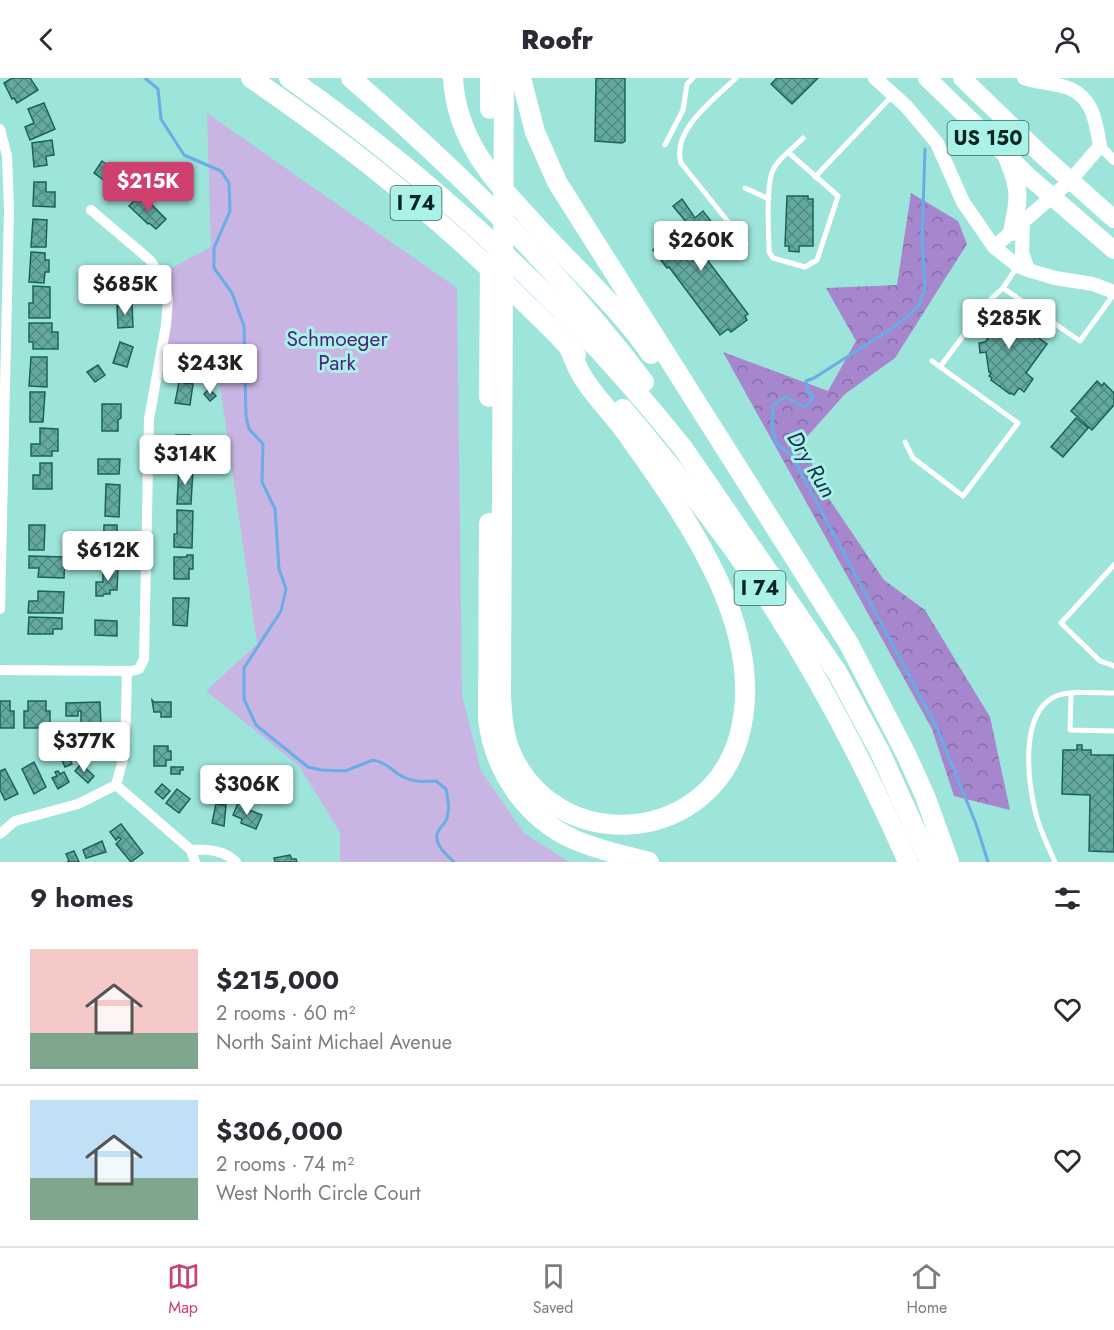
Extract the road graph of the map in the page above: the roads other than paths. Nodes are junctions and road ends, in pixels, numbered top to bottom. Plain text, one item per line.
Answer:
1 (251, 78) edge
2 (289, 78) edge
3 (351, 78) edge
4 (453, 78) edge
5 (489, 78) edge
6 (504, 78) edge
7 (521, 78) edge
8 (693, 78) edge
9 (736, 78) edge
10 (875, 78) edge
11 (927, 78) edge
12 (962, 78) edge
13 (1024, 78) edge
14 (893, 94) junction
15 (0, 129) edge
16 (494, 138) junction
17 (803, 138) dead end
18 (665, 145) dead end
19 (1100, 146) junction
20 (789, 153) junction
21 (1007, 155) junction
22 (1114, 160) edge
23 (815, 177) junction
24 (1070, 181) junction
25 (745, 188) dead end
26 (1051, 196) junction
27 (769, 199) junction
28 (91, 210) dead end
29 (1114, 219) edge
30 (1018, 227) junction
31 (746, 244) dead end
32 (994, 247) junction
33 (1114, 250) edge
34 (1023, 268) junction
35 (3, 282) edge
36 (1003, 288) junction
37 (1114, 293) edge
38 (497, 313) junction
39 (568, 345) junction
40 (932, 361) dead end
41 (940, 367) junction
42 (2, 436) edge
43 (905, 442) dead end
44 (683, 448) junction
45 (1114, 565) edge
46 (0, 609) edge
47 (835, 620) junction
48 (1114, 666) edge
49 (0, 669) edge
50 (127, 671) junction
51 (1114, 693) edge
52 (1071, 694) junction
53 (1114, 731) edge
54 (116, 785) junction
55 (0, 834) edge
56 (191, 850) junction
57 (195, 862) edge
58 (236, 862) edge
59 (649, 862) edge
60 (908, 862) edge
61 (930, 862) edge
62 (949, 862) edge
63 (1055, 862) edge

1 - 39 highway, I 74
2 - 44 highway, I 74
3 - 44 highway
4 - 47 highway
5 - 16 highway
6 - 16 highway
7 - 47 highway
8 - 18 lane
9 - 31 lane
10 - 14 street
11 - 21 highway, US 150
12 - 24 highway, US 150
13 - 19 street
14 - 23 lane
14 - 32 street
15 - 35 street
16 - 38 highway
17 - 20 lane
19 - 22 street
19 - 24 street
20 - 23 lane
20 - 27 lane
21 - 26 highway, US 150
21 - 30 highway
23 - 27 lane
24 - 26 street
24 - 29 highway, US 150
25 - 27 lane
26 - 30 street
26 - 33 highway, US 150
28 - 50 street
30 - 32 street
30 - 34 street
32 - 34 street
34 - 36 lane
34 - 37 street
35 - 42 street
36 - 37 lane
36 - 41 lane
38 - 39 highway
38 - 59 highway
39 - 60 highway, I 74
40 - 41 lane
41 - 43 lane
42 - 46 street
44 - 61 highway, I 74
45 - 48 lane
47 - 62 highway
49 - 50 street
50 - 54 street
51 - 52 lane
52 - 53 lane
52 - 63 lane
54 - 55 street
54 - 56 street
56 - 57 street
56 - 58 street

